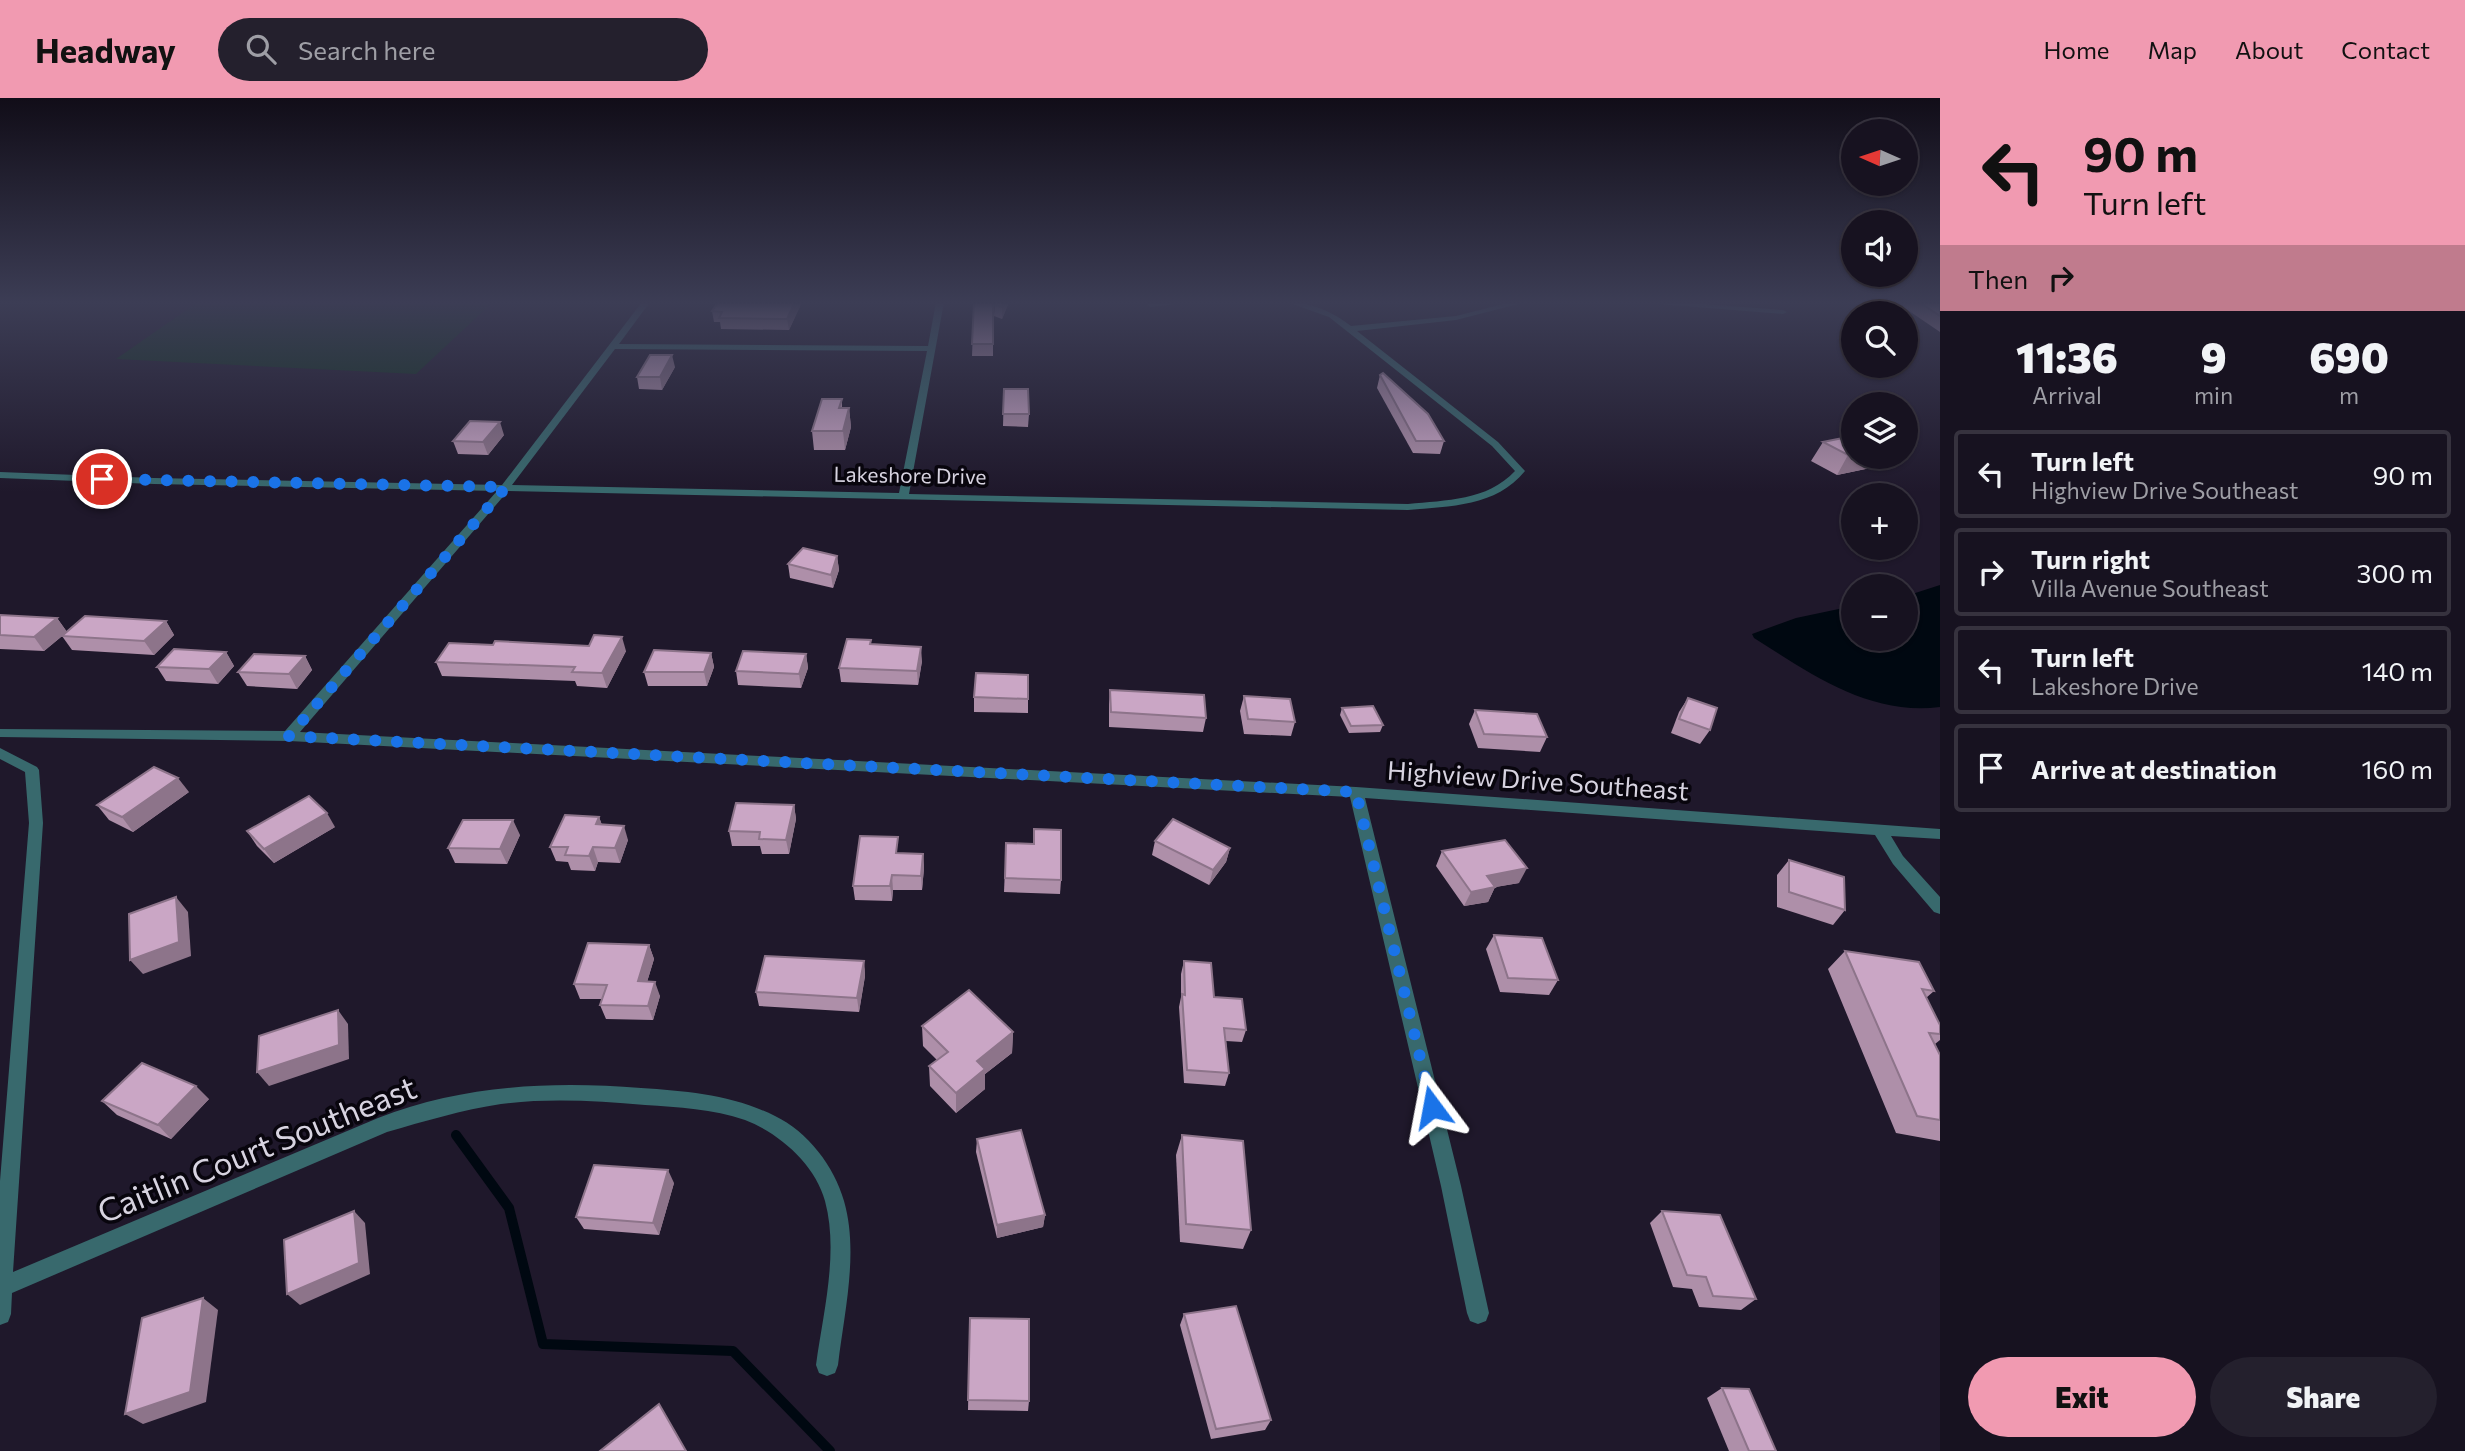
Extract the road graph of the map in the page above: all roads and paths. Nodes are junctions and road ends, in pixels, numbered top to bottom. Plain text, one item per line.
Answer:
1 (598, 365) edge
2 (928, 365) edge
3 (1394, 365) edge
4 (0, 475) edge
5 (506, 487) junction
6 (904, 495) junction
7 (0, 733) edge
8 (289, 736) junction
9 (0, 753) edge
10 (1356, 792) junction
11 (1880, 831) junction
12 (1940, 834) edge
13 (1940, 908) edge
14 (2, 1288) edge
15 (1478, 1313) dead end
16 (0, 1314) edge
17 (827, 1365) dead end

1 - 5 street
2 - 6 street
3 - 6 street, Lakeshore Drive
4 - 5 street, Lakeshore Drive
5 - 6 street, Lakeshore Drive
5 - 8 street
7 - 8 street, Highview Drive Southeast
8 - 10 street, Highview Drive Southeast
9 - 14 street
10 - 11 street, Highview Drive Southeast
10 - 15 street
11 - 12 street, Highview Drive Southeast
11 - 13 street
14 - 16 street
14 - 17 street, Caitlin Court Southeast

